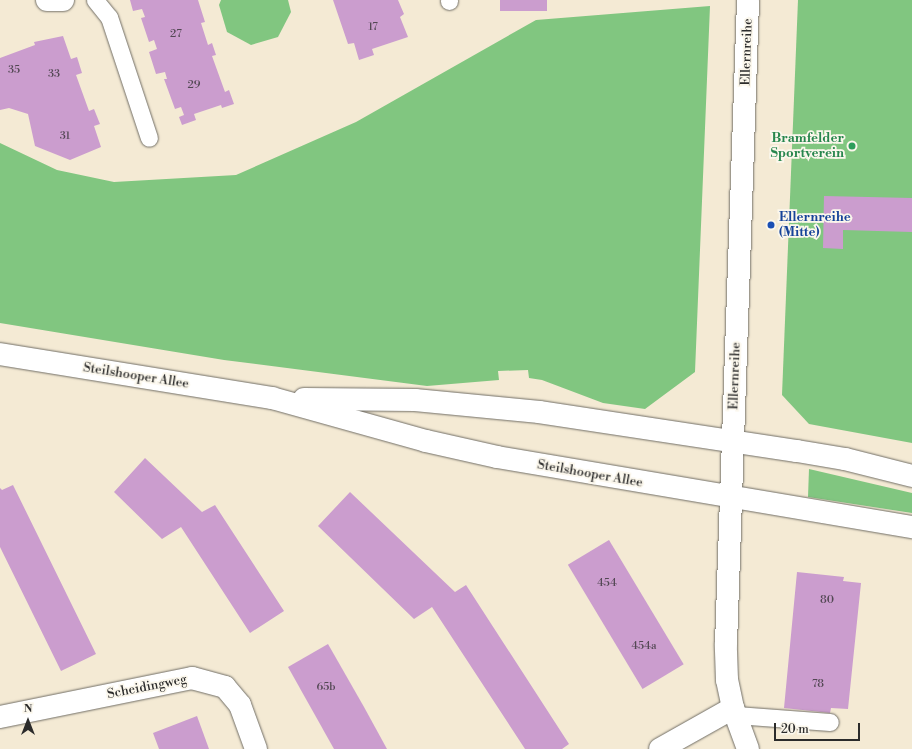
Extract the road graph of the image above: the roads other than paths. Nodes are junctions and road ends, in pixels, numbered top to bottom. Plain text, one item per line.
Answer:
1 (47, 0) edge
2 (63, 0) edge
3 (95, 0) edge
4 (748, 0) edge
5 (148, 138) dead end
6 (0, 354) edge
7 (272, 398) junction
8 (733, 441) junction
9 (912, 476) edge
10 (731, 498) junction
11 (912, 527) edge
12 (734, 712) junction
13 (0, 717) edge
14 (830, 722) dead end
15 (256, 749) edge
16 (660, 749) edge
17 (748, 749) edge

1 - 2 main road
3 - 5 lane
4 - 8 main road, Ellernreihe
6 - 7 main road, Steilshooper Allee
7 - 8 main road, Steilshooper Allee
7 - 10 main road, Steilshooper Allee
8 - 9 main road, Steilshooper Allee
8 - 10 main road, Ellernreihe
10 - 11 main road, Steilshooper Allee
10 - 12 main road, Ellernreihe
12 - 14 lane
12 - 16 main road
12 - 17 main road, Ellernreihe
13 - 15 main road, Scheidingweg

